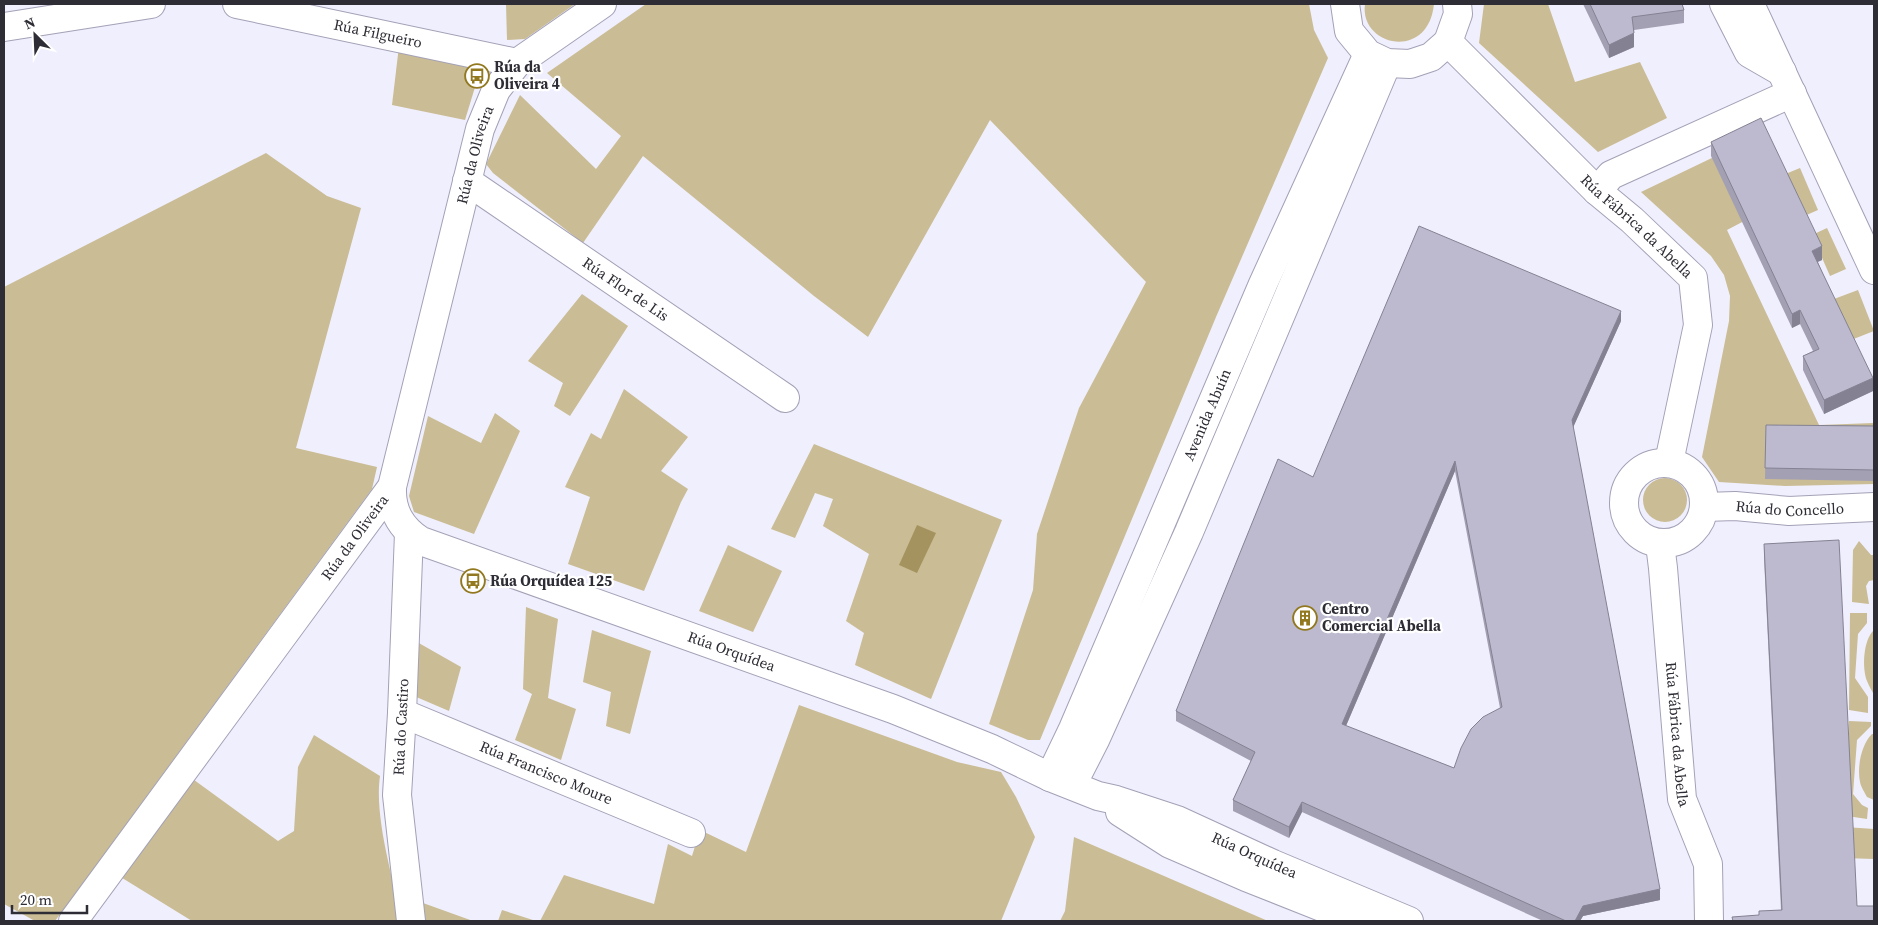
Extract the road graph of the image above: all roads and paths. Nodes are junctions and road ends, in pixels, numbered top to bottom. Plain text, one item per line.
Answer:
1 (151, 4) edge
2 (237, 4) edge
3 (602, 4) edge
4 (1345, 4) edge
5 (1457, 4) edge
6 (1724, 4) edge
7 (1750, 4) edge
8 (4, 27) edge
9 (1448, 42) junction
10 (1377, 59) junction
11 (517, 63) junction
12 (1787, 83) junction
13 (467, 181) junction
14 (1597, 191) junction
15 (1874, 270) edge
16 (1248, 320) junction
17 (1274, 333) junction
18 (785, 398) dead end
19 (1669, 462) junction
20 (392, 487) junction
21 (1705, 507) junction
22 (1874, 507) edge
23 (409, 533) junction
24 (1660, 544) junction
25 (402, 713) junction
26 (1061, 781) junction
27 (1098, 796) junction
28 (691, 833) dead end
29 (73, 921) edge
30 (411, 921) edge
31 (1357, 921) edge
32 (1410, 921) edge
33 (1709, 921) edge

1 - 8 street
2 - 11 street, Rúa Filgueiro
3 - 11 street, Rúa da Oliveira
4 - 10 street
5 - 9 street
6 - 12 street
7 - 12 street
9 - 10 street
9 - 14 street, Rúa Fábrica da Abella
10 - 16 street, Avenida Abuín
10 - 17 street, Avenida Abuín
11 - 13 street, Rúa da Oliveira
12 - 14 street
12 - 15 street
13 - 18 street, Rúa Flor de Lis
13 - 20 street, Rúa da Oliveira
14 - 19 street, Rúa Fábrica da Abella
16 - 17 street
16 - 26 street, Avenida Abuín
17 - 26 street, Avenida Abuín
19 - 21 street
19 - 24 street
20 - 23 street, Rúa Orquídea
20 - 29 street, Rúa da Oliveira
21 - 22 street, Rúa do Concello
21 - 24 street
23 - 25 street, Rúa do Castiro
23 - 26 street, Rúa Orquídea
24 - 33 street, Rúa Fábrica da Abella
25 - 28 street, Rúa Francisco Moure
25 - 30 street, Rúa do Castiro
26 - 27 street, Rúa Orquídea
27 - 31 street, Rúa Orquídea
27 - 32 street, Rúa Orquídea

